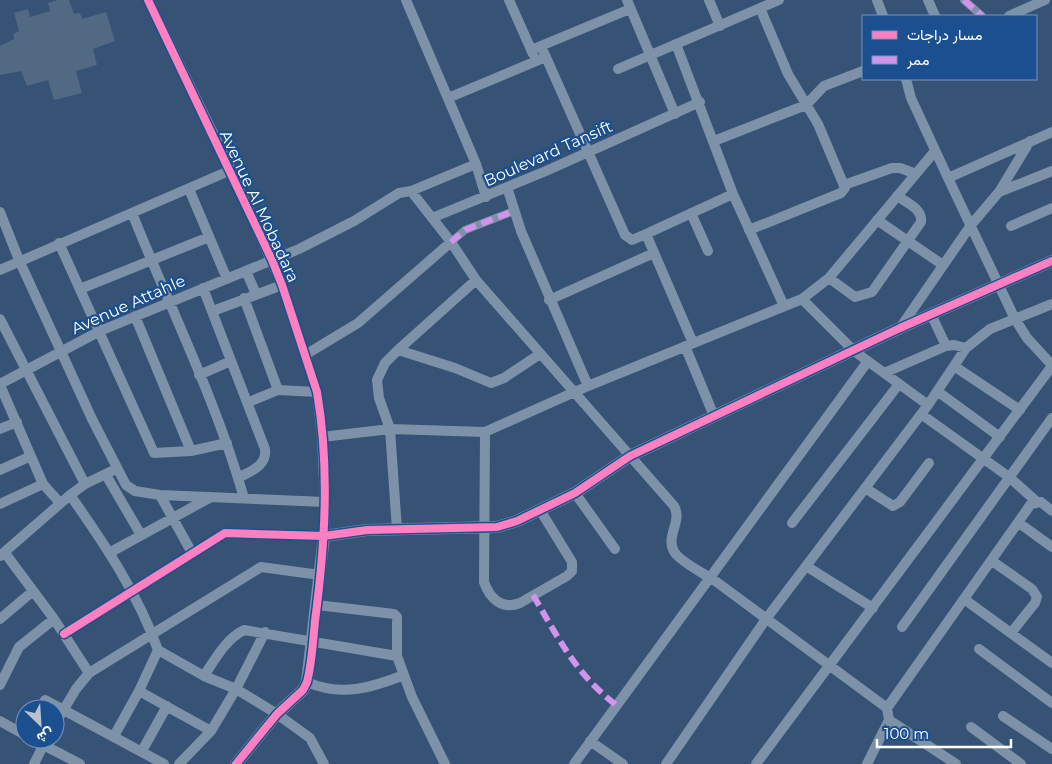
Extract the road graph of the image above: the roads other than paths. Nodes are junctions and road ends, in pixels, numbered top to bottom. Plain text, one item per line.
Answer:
1 (148, 0) edge
2 (406, 0) edge
3 (509, 0) edge
4 (709, 0) edge
5 (779, 0) edge
6 (877, 0) edge
7 (964, 0) edge
8 (1045, 0) edge
9 (931, 1) edge
10 (629, 4) edge
11 (760, 8) junction
12 (883, 15) edge
13 (934, 15) edge
14 (981, 15) edge
15 (1011, 15) edge
16 (720, 26) junction
17 (676, 44) junction
18 (536, 48) junction
19 (650, 56) junction
20 (541, 59) junction
21 (618, 69) dead end
22 (862, 71) edge
23 (906, 80) edge
24 (448, 98) junction
25 (700, 102) junction
26 (806, 105) junction
27 (675, 114) junction
28 (1052, 132) edge
29 (714, 141) junction
30 (1030, 141) junction
31 (935, 151) junction
32 (588, 152) junction
33 (476, 164) junction
34 (231, 170) junction
35 (1052, 171) edge
36 (916, 174) junction
37 (948, 178) junction
38 (844, 185) junction
39 (507, 187) junction
40 (189, 189) junction
41 (411, 191) junction
42 (999, 192) junction
43 (733, 194) junction
44 (897, 196) junction
45 (486, 197) junction
46 (1052, 208) edge
47 (514, 211) junction
48 (0, 212) edge
49 (132, 213) junction
50 (691, 213) junction
51 (432, 218) junction
52 (877, 220) junction
53 (971, 225) junction
54 (1011, 226) dead end
55 (750, 230) junction
56 (646, 234) junction
57 (209, 237) junction
58 (451, 242) junction
59 (908, 242) junction
60 (59, 243) junction
61 (708, 251) dead end
62 (654, 253) junction
63 (19, 260) junction
64 (151, 260) junction
65 (272, 260) junction
66 (1052, 261) edge
67 (943, 265) junction
68 (0, 270) edge
69 (246, 271) junction
70 (829, 278) junction
71 (226, 279) junction
72 (476, 280) junction
73 (999, 283) junction
74 (282, 284) junction
75 (203, 288) junction
76 (80, 289) junction
77 (256, 294) junction
78 (244, 298) junction
79 (802, 299) junction
80 (549, 300) junction
81 (171, 302) junction
82 (1052, 304) edge
83 (784, 306) junction
84 (213, 311) junction
85 (931, 314) junction
86 (135, 316) junction
87 (1015, 318) junction
88 (0, 319) edge
89 (900, 328) junction
90 (100, 331) junction
91 (689, 345) junction
92 (946, 346) junction
93 (966, 348) junction
94 (62, 350) junction
95 (398, 350) junction
96 (854, 351) junction
97 (540, 354) junction
98 (305, 355) junction
99 (232, 361) junction
100 (868, 361) junction
101 (954, 366) junction
102 (1052, 366) edge
103 (26, 369) junction
104 (884, 373) junction
105 (199, 375) junction
106 (0, 384) edge
107 (899, 384) junction
108 (588, 386) junction
109 (278, 390) junction
110 (317, 392) junction
111 (573, 392) junction
112 (937, 392) junction
113 (249, 402) junction
114 (928, 405) junction
115 (1020, 410) junction
116 (921, 414) junction
117 (714, 416) junction
118 (1052, 418) edge
119 (17, 422) junction
120 (0, 429) edge
121 (390, 429) junction
122 (485, 432) junction
123 (322, 437) junction
124 (1000, 437) junction
125 (227, 443) junction
126 (191, 451) junction
127 (31, 456) junction
128 (630, 456) junction
129 (983, 460) junction
130 (929, 463) dead end
131 (116, 469) junction
132 (0, 470) edge
133 (106, 474) junction
134 (1010, 477) junction
135 (238, 478) junction
136 (43, 484) junction
137 (85, 484) junction
138 (865, 488) junction
139 (575, 493) junction
140 (70, 495) junction
141 (160, 495) junction
142 (212, 497) junction
143 (244, 498) junction
144 (326, 502) junction
145 (1037, 502) junction
146 (60, 503) junction
147 (0, 504) edge
148 (540, 510) junction
149 (1052, 511) edge
150 (172, 518) junction
151 (792, 523) dead end
152 (1018, 523) junction
153 (484, 528) junction
154 (396, 530) junction
155 (141, 535) junction
156 (324, 536) junction
157 (1052, 547) edge
158 (615, 549) dead end
159 (109, 553) junction
160 (192, 554) junction
161 (2, 555) edge
162 (992, 561) junction
163 (806, 566) junction
164 (320, 574) junction
165 (711, 578) junction
166 (33, 590) junction
167 (131, 592) junction
168 (964, 599) junction
169 (317, 605) junction
170 (873, 608) junction
171 (0, 619) edge
172 (54, 619) junction
173 (766, 619) junction
174 (902, 627) dead end
175 (152, 632) junction
176 (265, 632) junction
177 (1011, 633) junction
178 (64, 634) junction
179 (312, 642) junction
180 (979, 649) dead end
181 (158, 650) junction
182 (397, 656) junction
183 (1052, 663) edge
184 (831, 665) junction
185 (89, 673) junction
186 (404, 675) junction
187 (204, 676) junction
188 (307, 682) junction
189 (0, 685) edge
190 (236, 689) junction
191 (139, 691) junction
192 (1052, 703) edge
193 (167, 706) junction
194 (65, 708) edge
195 (887, 708) junction
196 (65, 710) edge
197 (277, 714) junction
198 (1003, 716) dead end
199 (889, 720) junction
200 (0, 721) edge
201 (971, 727) dead end
202 (15, 729) edge
203 (211, 732) junction
204 (114, 736) junction
205 (590, 741) junction
206 (42, 749) edge
207 (56, 749) edge
208 (1052, 749) edge
209 (142, 751) junction
210 (34, 764) edge
211 (80, 764) edge
212 (164, 764) edge
213 (179, 764) edge
214 (236, 764) edge
215 (324, 764) edge
216 (444, 764) edge
217 (574, 764) edge
218 (623, 764) edge
219 (666, 764) edge
220 (756, 764) edge
221 (867, 764) edge
222 (956, 764) edge
223 (1021, 764) edge

1 - 34 street, Avenue Al Mobadara
2 - 24 street
3 - 18 street
4 - 16 street
5 - 11 street
6 - 12 street
7 - 14 street
8 - 15 street
9 - 13 street
10 - 18 street
10 - 19 street
11 - 16 street
11 - 26 street
16 - 17 street
17 - 19 street
17 - 25 street
18 - 20 street
19 - 21 street
19 - 27 street
20 - 24 street
20 - 32 street
22 - 26 street
23 - 31 street
24 - 33 street
25 - 27 street, Boulevard Tansift
25 - 29 street
26 - 29 street
26 - 38 street
27 - 32 street, Boulevard Tansift
28 - 30 street
29 - 43 street
30 - 37 street
30 - 42 street
31 - 36 street
31 - 37 street
32 - 39 street, Boulevard Tansift
32 - 56 street
33 - 41 street, Avenue Attahle
33 - 45 street
34 - 40 street
34 - 65 street, Avenue Al Mobadara
35 - 42 street
36 - 38 street
36 - 44 street
37 - 53 street
38 - 55 street
39 - 45 street, Boulevard Tansift
39 - 47 street
40 - 49 street
40 - 57 street
41 - 51 street
41 - 65 street, Avenue Attahle
42 - 53 street
43 - 50 street
43 - 55 street
44 - 52 street
44 - 59 street
45 - 51 street, Boulevard Tansift
46 - 54 street
47 - 58 street
47 - 80 street
48 - 63 street
49 - 60 street
49 - 64 street
50 - 56 street
50 - 61 street
51 - 58 street
52 - 59 street
52 - 70 street
53 - 67 street
53 - 73 street
55 - 83 street
56 - 62 street
57 - 64 street
57 - 71 street
58 - 72 street
58 - 98 street
59 - 67 street
59 - 70 street
60 - 63 street
60 - 76 street
62 - 80 street
62 - 91 street
63 - 68 street
63 - 94 street
64 - 76 street
64 - 81 street
65 - 69 street, Avenue Attahle
65 - 74 street, Avenue Al Mobadara
66 - 73 street
67 - 89 street
69 - 71 street, Avenue Attahle
69 - 77 street
70 - 79 street
71 - 75 street, Avenue Attahle
72 - 95 street
72 - 97 street
73 - 85 street
73 - 87 street
74 - 77 street
74 - 98 street, Avenue Al Mobadara
75 - 81 street, Avenue Attahle
75 - 84 street
76 - 90 street
77 - 78 street
78 - 84 street
78 - 109 street
79 - 83 street
79 - 96 street
80 - 108 street
81 - 86 street, Avenue Attahle
81 - 105 street
82 - 87 street
83 - 91 street
84 - 99 street
85 - 89 street
85 - 92 street
86 - 90 street, Avenue Attahle
86 - 126 street
87 - 93 street
87 - 102 street
88 - 103 street
89 - 96 street
90 - 94 street, Avenue Attahle
90 - 126 street
91 - 108 street
91 - 117 street
92 - 93 street
92 - 104 street
93 - 101 street
94 - 103 street, Avenue Attahle
94 - 131 street
95 - 97 street
95 - 121 street
96 - 100 street
96 - 117 street
97 - 111 street
98 - 110 street, Avenue Al Mobadara
99 - 105 street
99 - 113 street
100 - 104 street
100 - 165 street
101 - 112 street
101 - 115 street
102 - 115 street
103 - 106 street, Avenue Attahle
103 - 137 street
104 - 107 street
105 - 125 street
106 - 119 street
107 - 114 street
107 - 151 street
108 - 111 street
109 - 110 street
109 - 113 street
110 - 123 street, Avenue Al Mobadara
111 - 122 street
111 - 128 street
112 - 114 street
112 - 124 street
113 - 135 street
114 - 116 street
115 - 124 street
116 - 129 street
116 - 138 street
117 - 128 street
118 - 134 street
119 - 120 street
119 - 127 street
121 - 122 street
121 - 123 street
121 - 154 street
122 - 153 street
123 - 144 street, Avenue Al Mobadara
124 - 129 street
125 - 126 street
125 - 135 street
127 - 132 street
127 - 136 street
128 - 139 street
128 - 165 street
129 - 134 street
129 - 170 street
130 - 138 street
131 - 133 street
131 - 141 street
133 - 137 street
133 - 155 street
134 - 145 street
134 - 174 street
135 - 143 street
136 - 146 street
136 - 147 street
137 - 140 street
138 - 163 street
139 - 148 street
139 - 158 street
140 - 146 street
140 - 159 street
141 - 142 street
141 - 150 street
142 - 143 street
142 - 150 street
143 - 144 street
144 - 156 street, Avenue Al Mobadara
145 - 149 street
145 - 152 street
146 - 161 street
148 - 153 street
148 - 153 street
150 - 155 street
150 - 160 street
152 - 157 street
152 - 162 street
153 - 154 street
154 - 156 street
155 - 159 street
156 - 160 street
156 - 164 street, Avenue Al Mobadara
159 - 167 street
160 - 167 street
161 - 166 street
162 - 168 street
162 - 177 street
163 - 170 street
163 - 173 street
164 - 169 street, Avenue Al Mobadara
164 - 175 street
165 - 173 street
165 - 205 street
166 - 171 street
166 - 172 street
167 - 175 street
167 - 178 street
168 - 177 street
168 - 195 street
169 - 179 street, Avenue Al Mobadara
169 - 182 street
170 - 184 street
172 - 178 street
172 - 189 street
173 - 184 street
173 - 219 street
175 - 181 street
175 - 185 street
176 - 179 street
176 - 187 street
176 - 190 street
177 - 183 street
178 - 185 street
179 - 182 street
179 - 188 street, Avenue Al Mobadara
180 - 192 street
181 - 187 street
181 - 191 street
182 - 186 street
184 - 195 street
184 - 220 street
185 - 194 street
186 - 188 street
186 - 216 street
187 - 190 street
188 - 197 street
190 - 197 street
190 - 203 street
191 - 193 street
191 - 204 street
193 - 203 street
193 - 209 street
195 - 199 street
196 - 204 street
197 - 214 street
197 - 215 street
198 - 208 street
199 - 221 street
199 - 222 street
200 - 202 street
201 - 223 street
203 - 213 street
204 - 209 street
205 - 217 street
205 - 218 street
206 - 210 street
207 - 211 street
209 - 212 street

